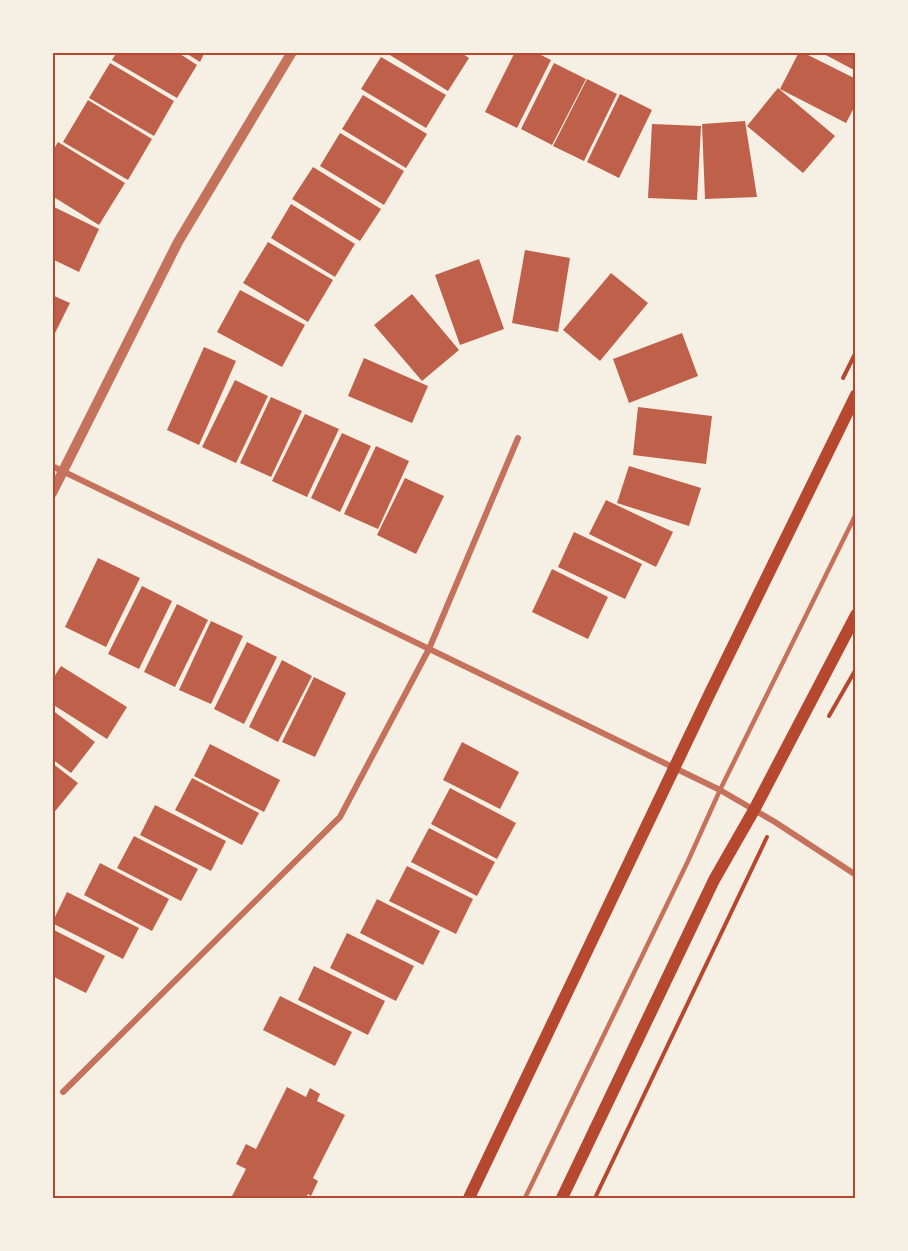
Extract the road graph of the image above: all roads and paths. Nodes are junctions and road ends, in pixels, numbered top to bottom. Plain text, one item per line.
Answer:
1 (292, 52) edge
2 (855, 395) edge
3 (518, 438) dead end
4 (58, 469) edge
5 (52, 493) edge
6 (855, 514) edge
7 (855, 615) edge
8 (429, 649) junction
9 (855, 669) edge
10 (828, 718) dead end
11 (675, 768) junction
12 (720, 790) junction
13 (754, 810) junction
14 (855, 875) edge
15 (734, 906) dead end
16 (63, 1092) dead end
17 (469, 1198) edge
18 (525, 1198) edge
19 (562, 1198) edge
20 (595, 1198) edge

1 - 4 street
2 - 11 main road
3 - 8 street
4 - 5 street
4 - 8 street
6 - 12 lane
7 - 13 main road
8 - 11 street
8 - 16 street
9 - 10 path
11 - 12 street
11 - 17 main road
12 - 13 street
12 - 18 lane
13 - 14 street
13 - 19 main road
15 - 20 path

